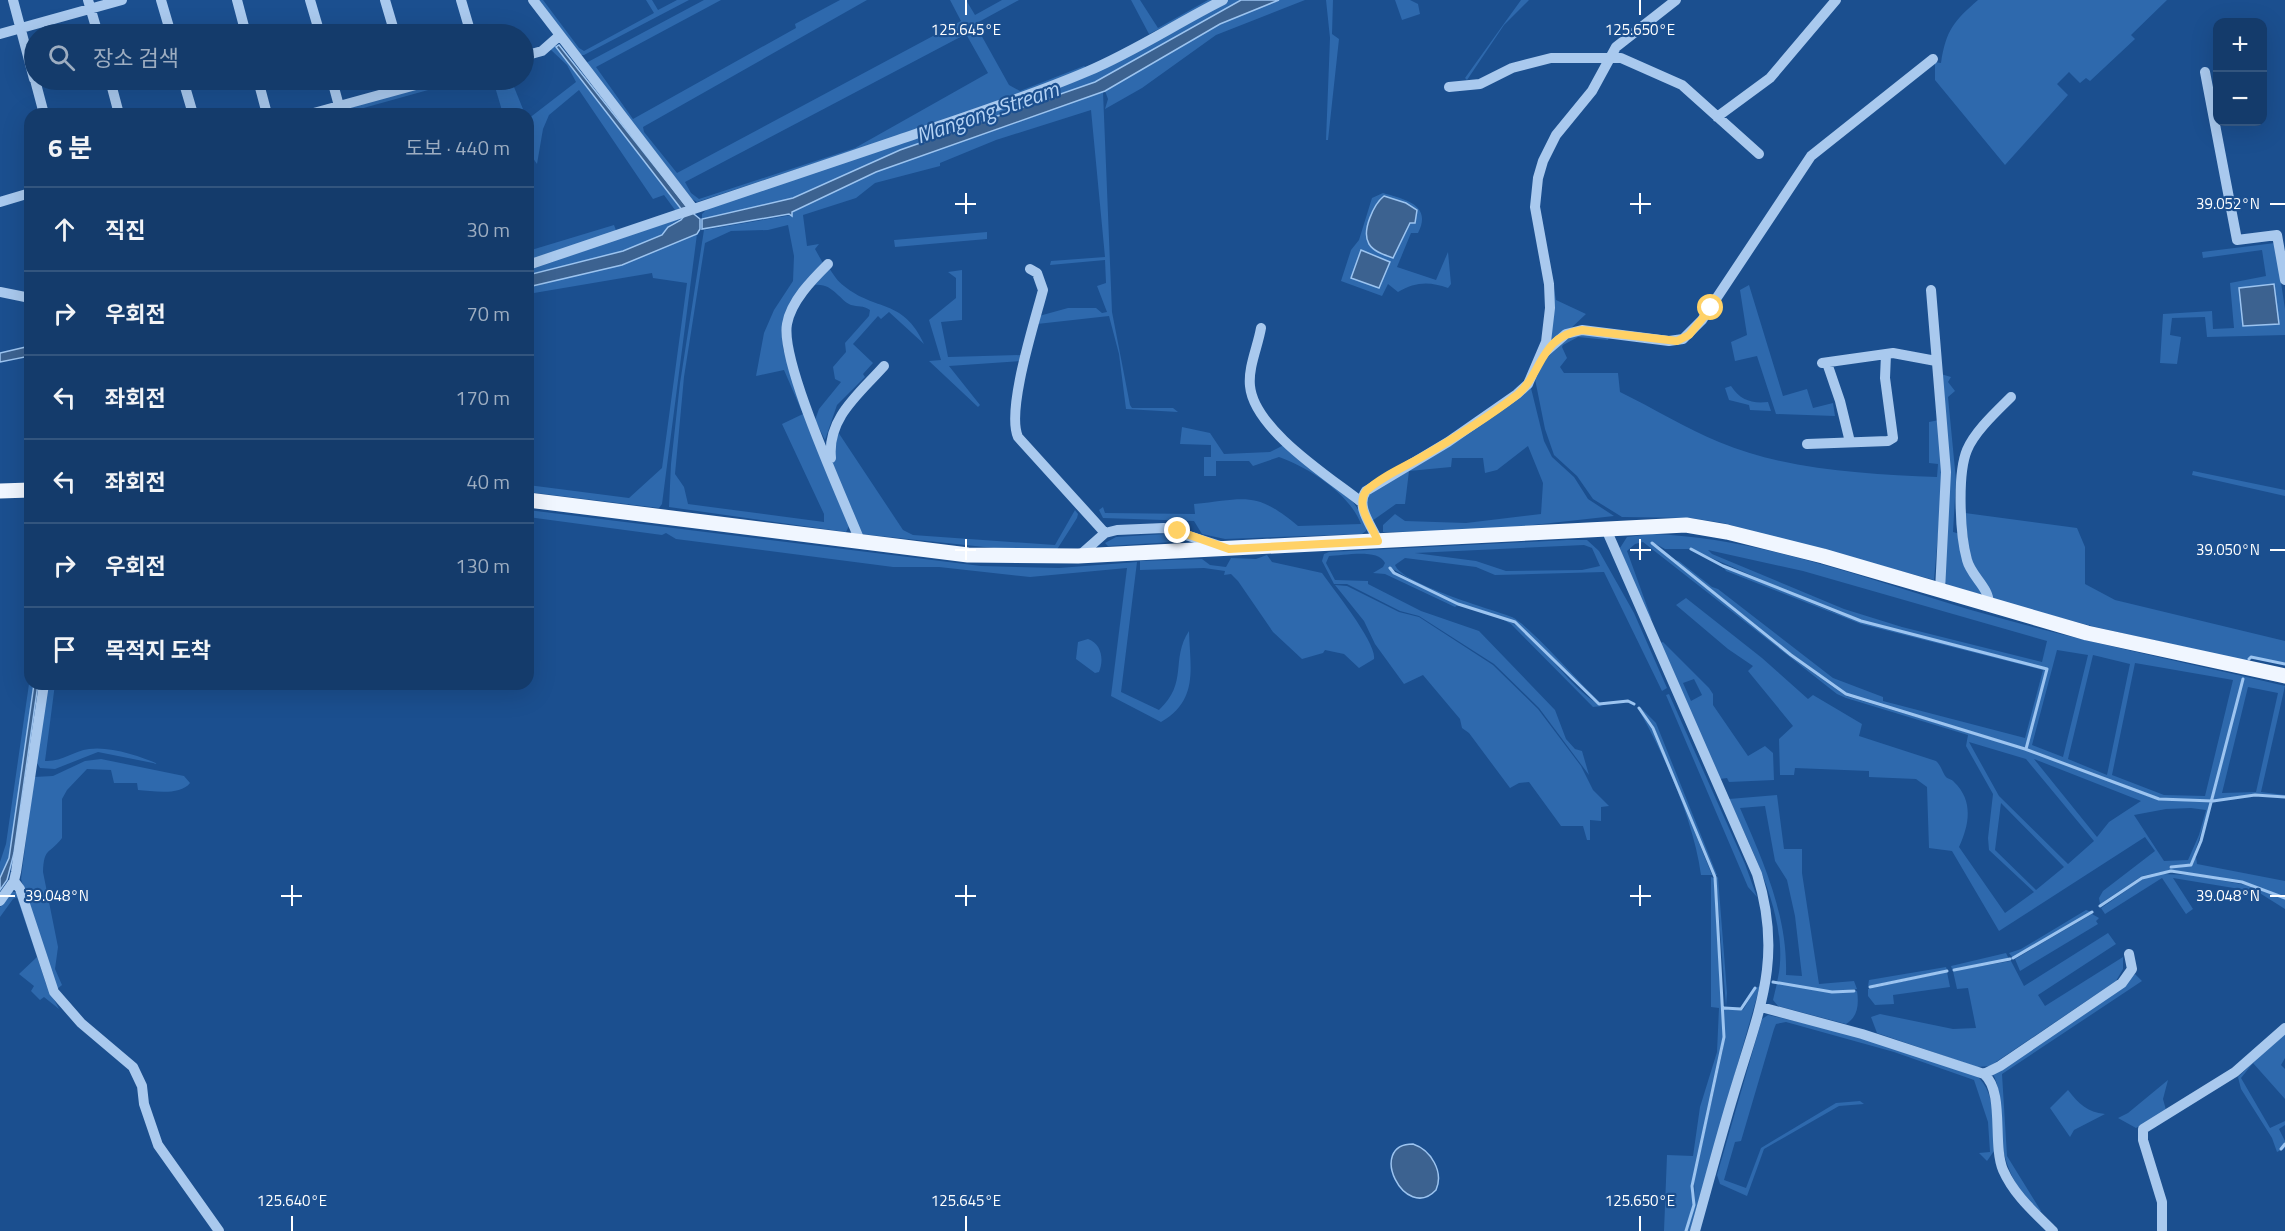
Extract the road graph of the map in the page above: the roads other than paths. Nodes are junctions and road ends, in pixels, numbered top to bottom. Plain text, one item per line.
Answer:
1 (13, 0) edge
2 (122, 0) edge
3 (161, 0) edge
4 (237, 0) edge
5 (310, 0) edge
6 (385, 0) edge
7 (461, 0) edge
8 (533, 0) edge
9 (1223, 0) edge
10 (1676, 0) edge
11 (1836, 0) edge
12 (90, 5) edge
13 (33, 24) edge
14 (95, 24) edge
15 (168, 24) edge
16 (243, 24) edge
17 (317, 24) edge
18 (392, 24) edge
19 (468, 24) edge
20 (24, 27) edge
21 (21, 28) junction
22 (0, 34) edge
23 (559, 36) junction
24 (24, 39) edge
25 (534, 53) edge
26 (1608, 56) junction
27 (1933, 59) dead end
28 (2205, 72) dead end
29 (1449, 87) dead end
30 (38, 90) edge
31 (113, 90) edge
32 (186, 90) edge
33 (261, 90) edge
34 (335, 90) edge
35 (387, 90) edge
36 (339, 106) junction
37 (42, 108) edge
38 (117, 108) edge
39 (191, 108) edge
40 (265, 108) edge
41 (332, 108) edge
42 (1717, 117) junction
43 (1759, 154) dead end
44 (24, 195) edge
45 (0, 202) edge
46 (692, 207) junction
47 (534, 263) edge
48 (828, 264) dead end
49 (1030, 269) dead end
50 (2285, 280) edge
51 (1931, 290) dead end
52 (0, 292) edge
53 (24, 297) edge
54 (1262, 328) dead end
55 (1542, 354) junction
56 (1886, 354) junction
57 (1936, 361) junction
58 (884, 366) dead end
59 (2011, 397) dead end
60 (1850, 441) junction
61 (1807, 444) dead end
62 (832, 470) junction
63 (24, 490) edge
64 (0, 491) edge
65 (534, 501) edge
66 (1360, 501) junction
67 (1606, 529) junction
68 (1105, 533) junction
69 (860, 541) junction
70 (1378, 541) junction
71 (1229, 549) junction
72 (1078, 556) junction
73 (1940, 591) junction
74 (1989, 604) junction
75 (2285, 676) edge
76 (43, 690) edge
77 (14, 881) junction
78 (0, 901) edge
79 (2129, 954) dead end
80 (1761, 1007) junction
81 (2285, 1028) edge
82 (1984, 1074) junction
83 (219, 1231) edge
84 (1695, 1231) edge
85 (2053, 1231) edge
86 (2162, 1231) edge

1 - 21 street
2 - 12 street
3 - 15 street
4 - 16 street
5 - 17 street
6 - 18 street
7 - 19 street
8 - 23 street
9 - 46 street
10 - 26 street
11 - 42 street
12 - 13 street
12 - 14 street
20 - 21 street
21 - 22 street
21 - 24 street
23 - 25 street
23 - 46 street
26 - 29 street
26 - 42 street
26 - 55 street
27 - 55 street
28 - 50 street
30 - 37 street
31 - 38 street
32 - 39 street
33 - 40 street
34 - 36 street
35 - 36 street
36 - 41 street
42 - 43 street
44 - 45 street
46 - 47 street
48 - 62 street
49 - 68 street
51 - 57 street
52 - 53 street
54 - 66 street
55 - 66 street
56 - 57 street
56 - 60 street
56 - 60 street
57 - 73 street
58 - 62 street
59 - 74 street
60 - 61 street
62 - 69 street
63 - 64 main road
65 - 69 main road
66 - 70 street
67 - 70 main road
67 - 73 main road
67 - 80 street
68 - 71 street
68 - 72 street
69 - 72 main road
70 - 71 main road
71 - 72 main road
73 - 74 main road
74 - 75 main road
76 - 77 street
77 - 78 street
77 - 83 street
79 - 82 street
80 - 82 street
80 - 84 street
81 - 86 street
82 - 85 street

